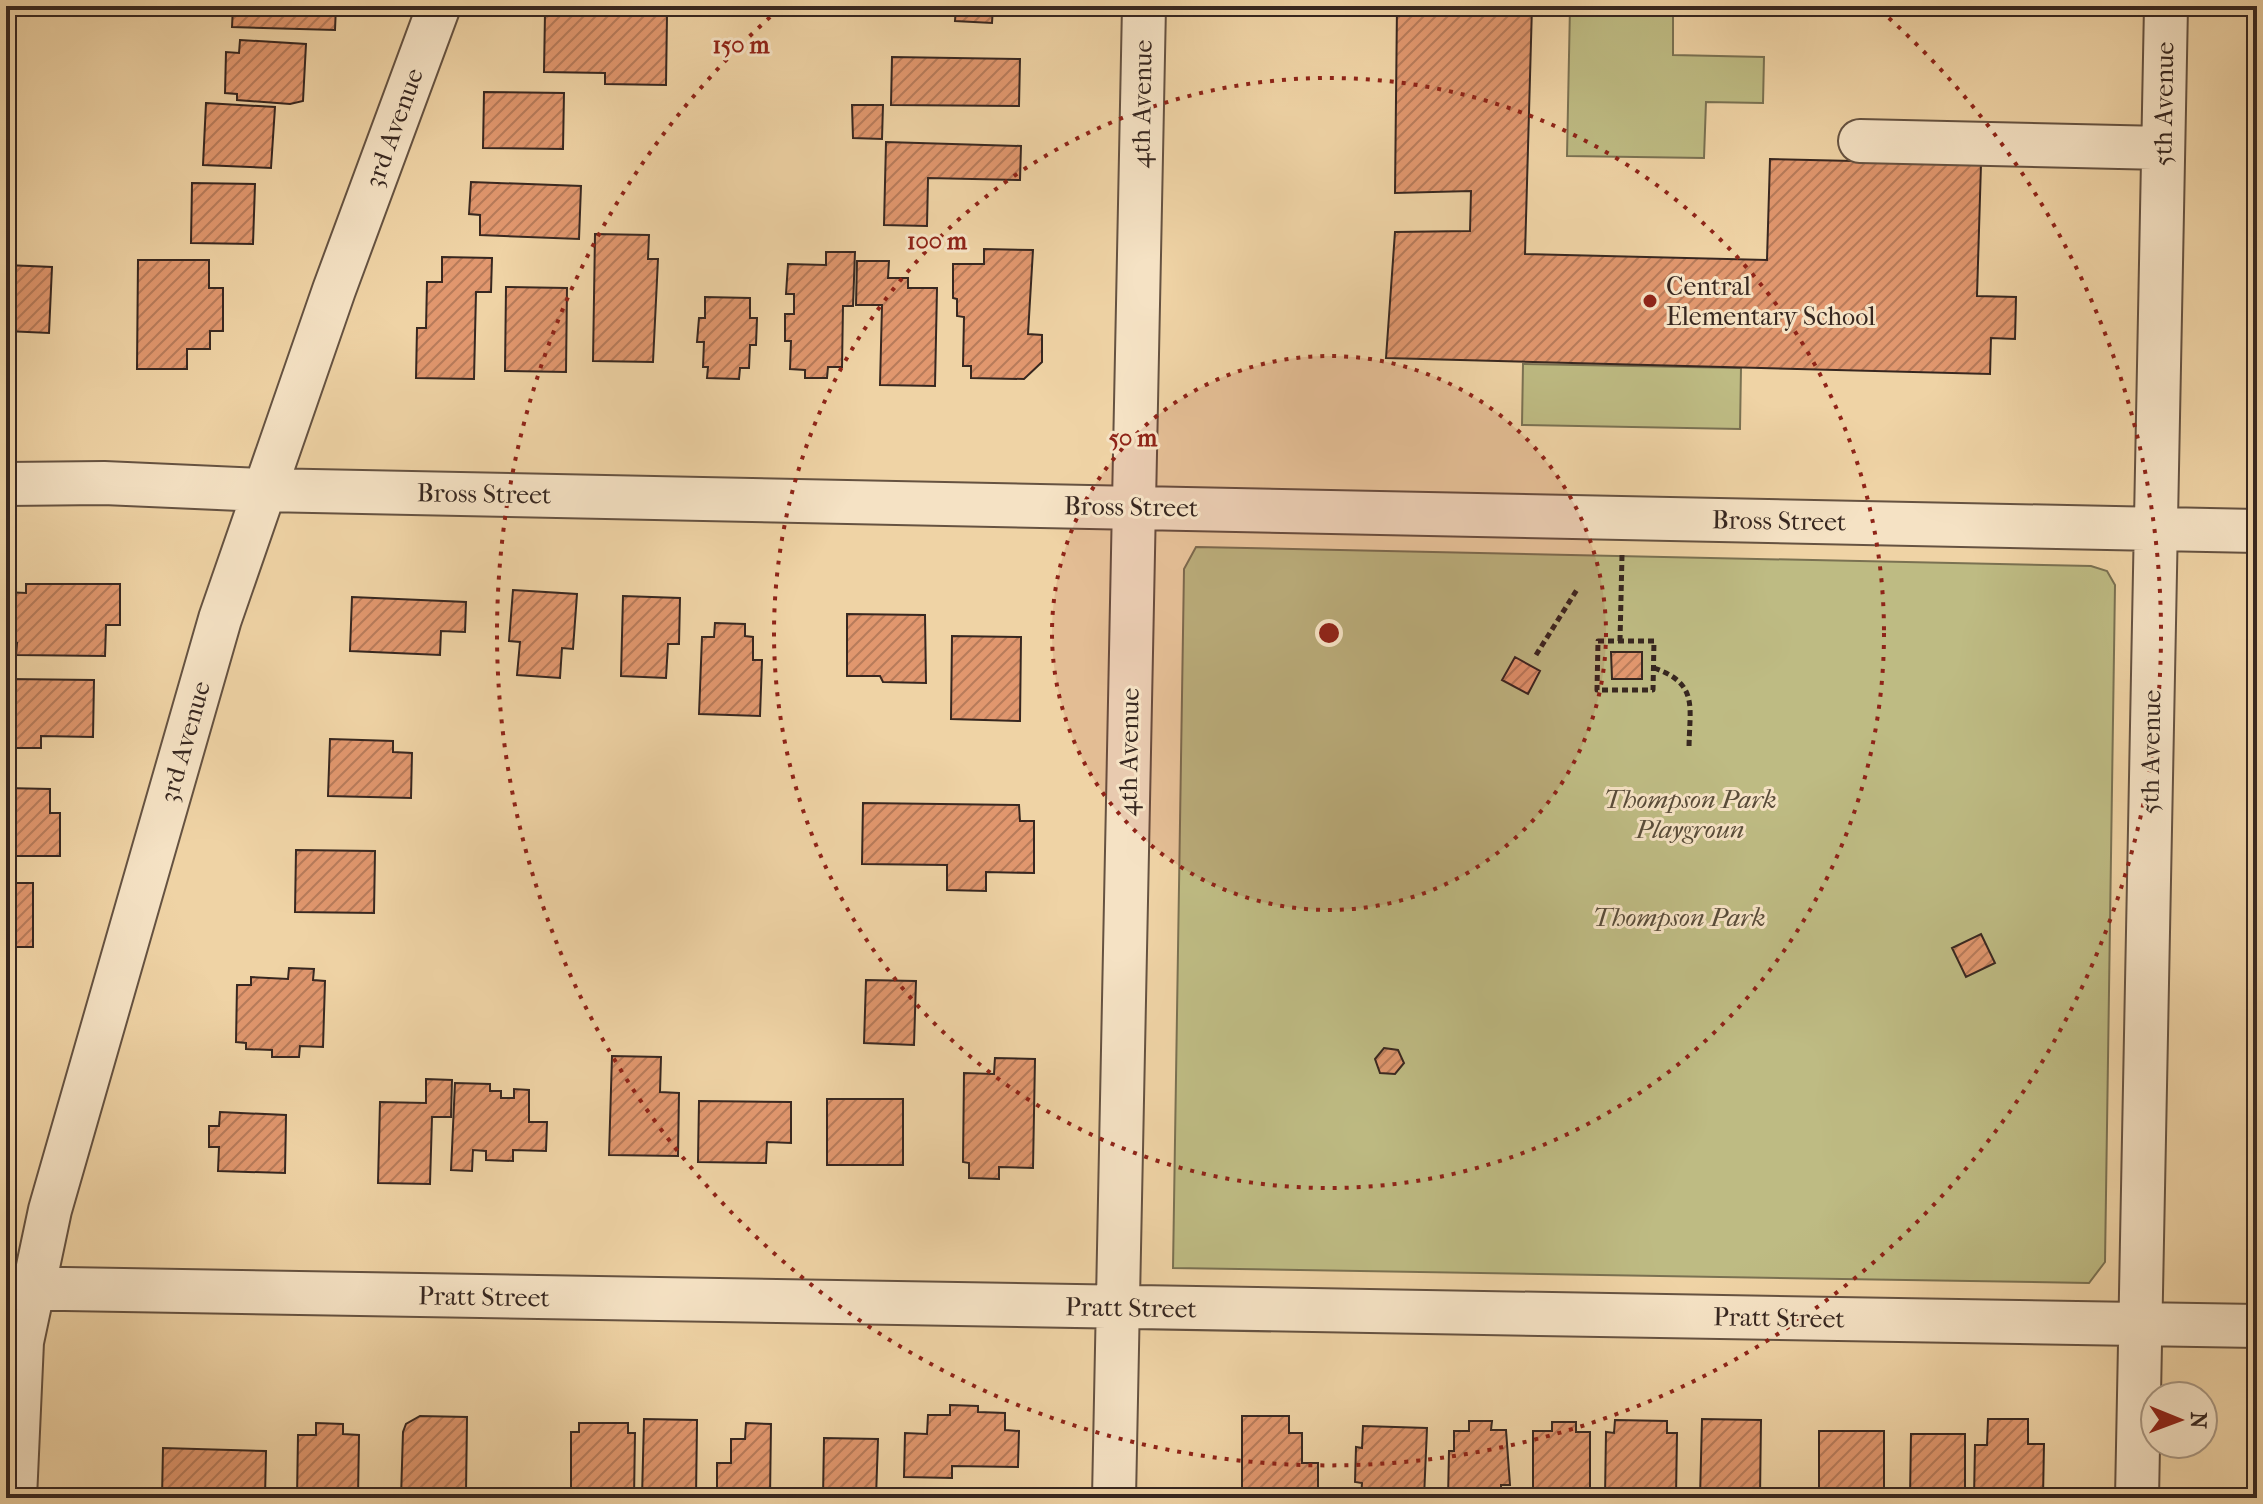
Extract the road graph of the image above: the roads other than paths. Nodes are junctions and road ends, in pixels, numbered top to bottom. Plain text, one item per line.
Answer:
1 (439, 6) edge
2 (1144, 6) edge
3 (2166, 6) edge
4 (1860, 141) dead end
5 (2163, 148) junction
6 (6, 484) edge
7 (264, 490) junction
8 (1134, 507) junction
9 (2156, 529) junction
10 (2257, 531) edge
11 (19, 1289) edge
12 (1117, 1308) junction
13 (2140, 1323) junction
14 (2257, 1326) edge
15 (15, 1498) edge
16 (1114, 1498) edge
17 (2137, 1498) edge

1 - 7 street, 3rd Avenue
2 - 8 street, 4th Avenue
3 - 5 street, 5th Avenue
4 - 5 street
5 - 9 street, 5th Avenue
6 - 7 street, Bross Street
7 - 8 street, Bross Street
7 - 11 street, 3rd Avenue
8 - 9 street, Bross Street
8 - 12 street, 4th Avenue
9 - 10 street, Bross Street
9 - 13 street, 5th Avenue
11 - 12 street, Pratt Street
11 - 15 street, 3rd Avenue
12 - 13 street, Pratt Street
12 - 16 street, 4th Avenue
13 - 14 street, Pratt Street
13 - 17 street, 5th Avenue

